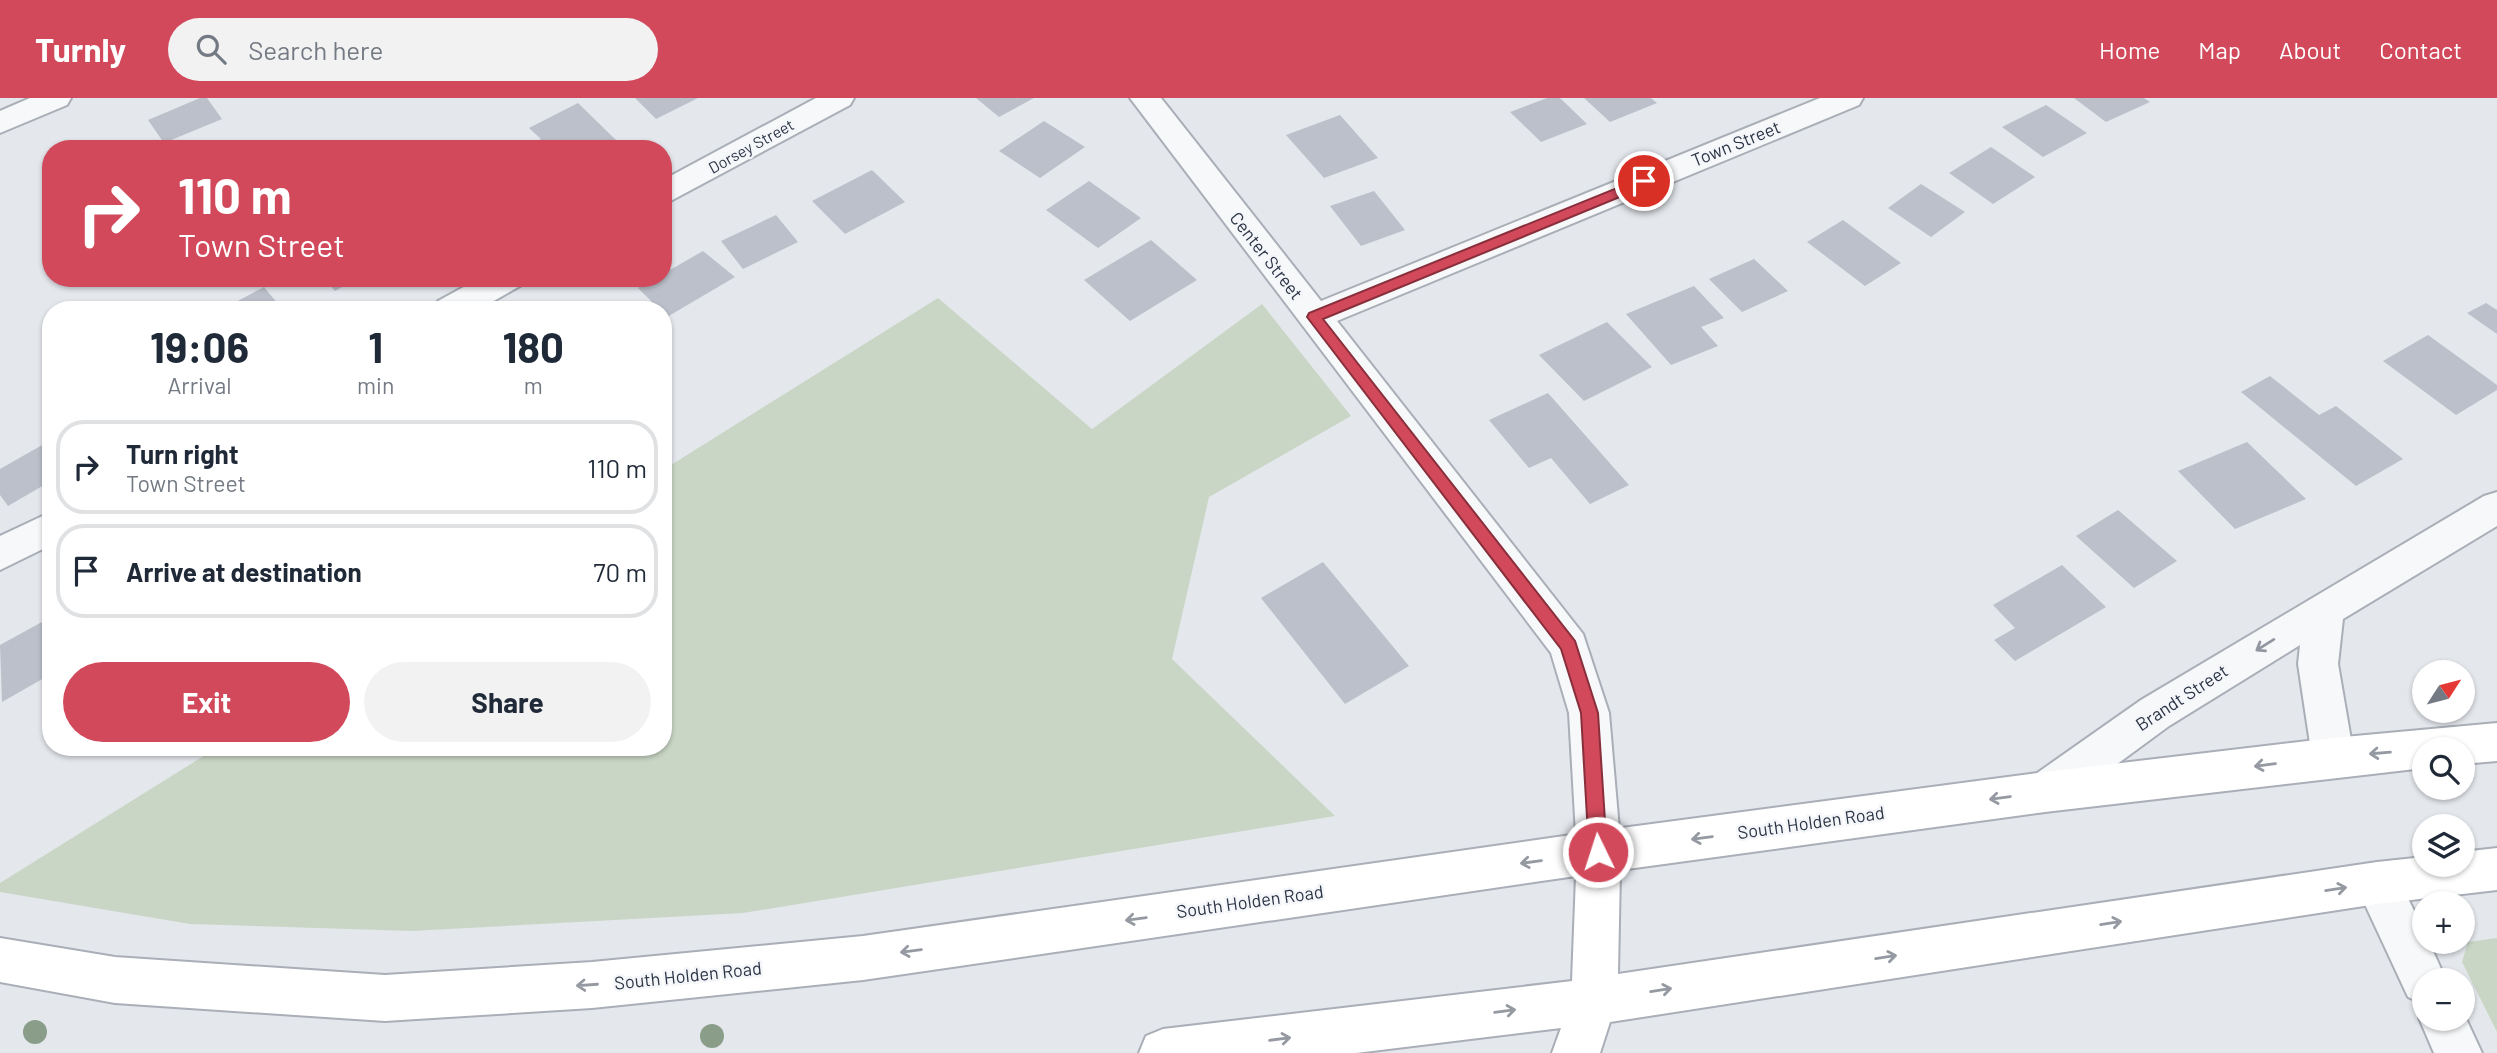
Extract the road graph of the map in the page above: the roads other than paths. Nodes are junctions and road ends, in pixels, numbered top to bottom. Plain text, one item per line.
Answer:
1 (57, 98) edge
2 (839, 98) edge
3 (1145, 98) edge
4 (1848, 98) edge
5 (0, 123) edge
6 (672, 189) edge
7 (492, 287) edge
8 (466, 301) edge
9 (1314, 317) junction
10 (2497, 506) edge
11 (42, 532) edge
12 (0, 554) edge
13 (2323, 610) junction
14 (2497, 742) edge
15 (2333, 757) junction
16 (2045, 792) junction
17 (1598, 852) junction
18 (2497, 869) edge
19 (2377, 883) junction
20 (0, 960) edge
21 (2418, 968) edge
22 (1594, 1000) junction
23 (2448, 1031) edge
24 (1163, 1053) edge
25 (1576, 1053) edge
26 (2458, 1053) edge

1 - 5 street
2 - 6 street, Dorsey Street
3 - 9 street, Center Street
4 - 9 street, Town Street
7 - 8 street
9 - 17 street, Center Street
10 - 13 street, Brandt Street
11 - 12 street
13 - 15 street
13 -> 16 street, Brandt Street
14 -> 15 main road, South Holden Road
15 -> 16 main road, South Holden Road
16 -> 17 main road, South Holden Road
17 -> 20 main road, South Holden Road
17 - 22 main road
18 - 19 main road
19 - 21 street
22 -> 19 main road
24 -> 22 main road
22 - 25 main road
23 - 26 street

